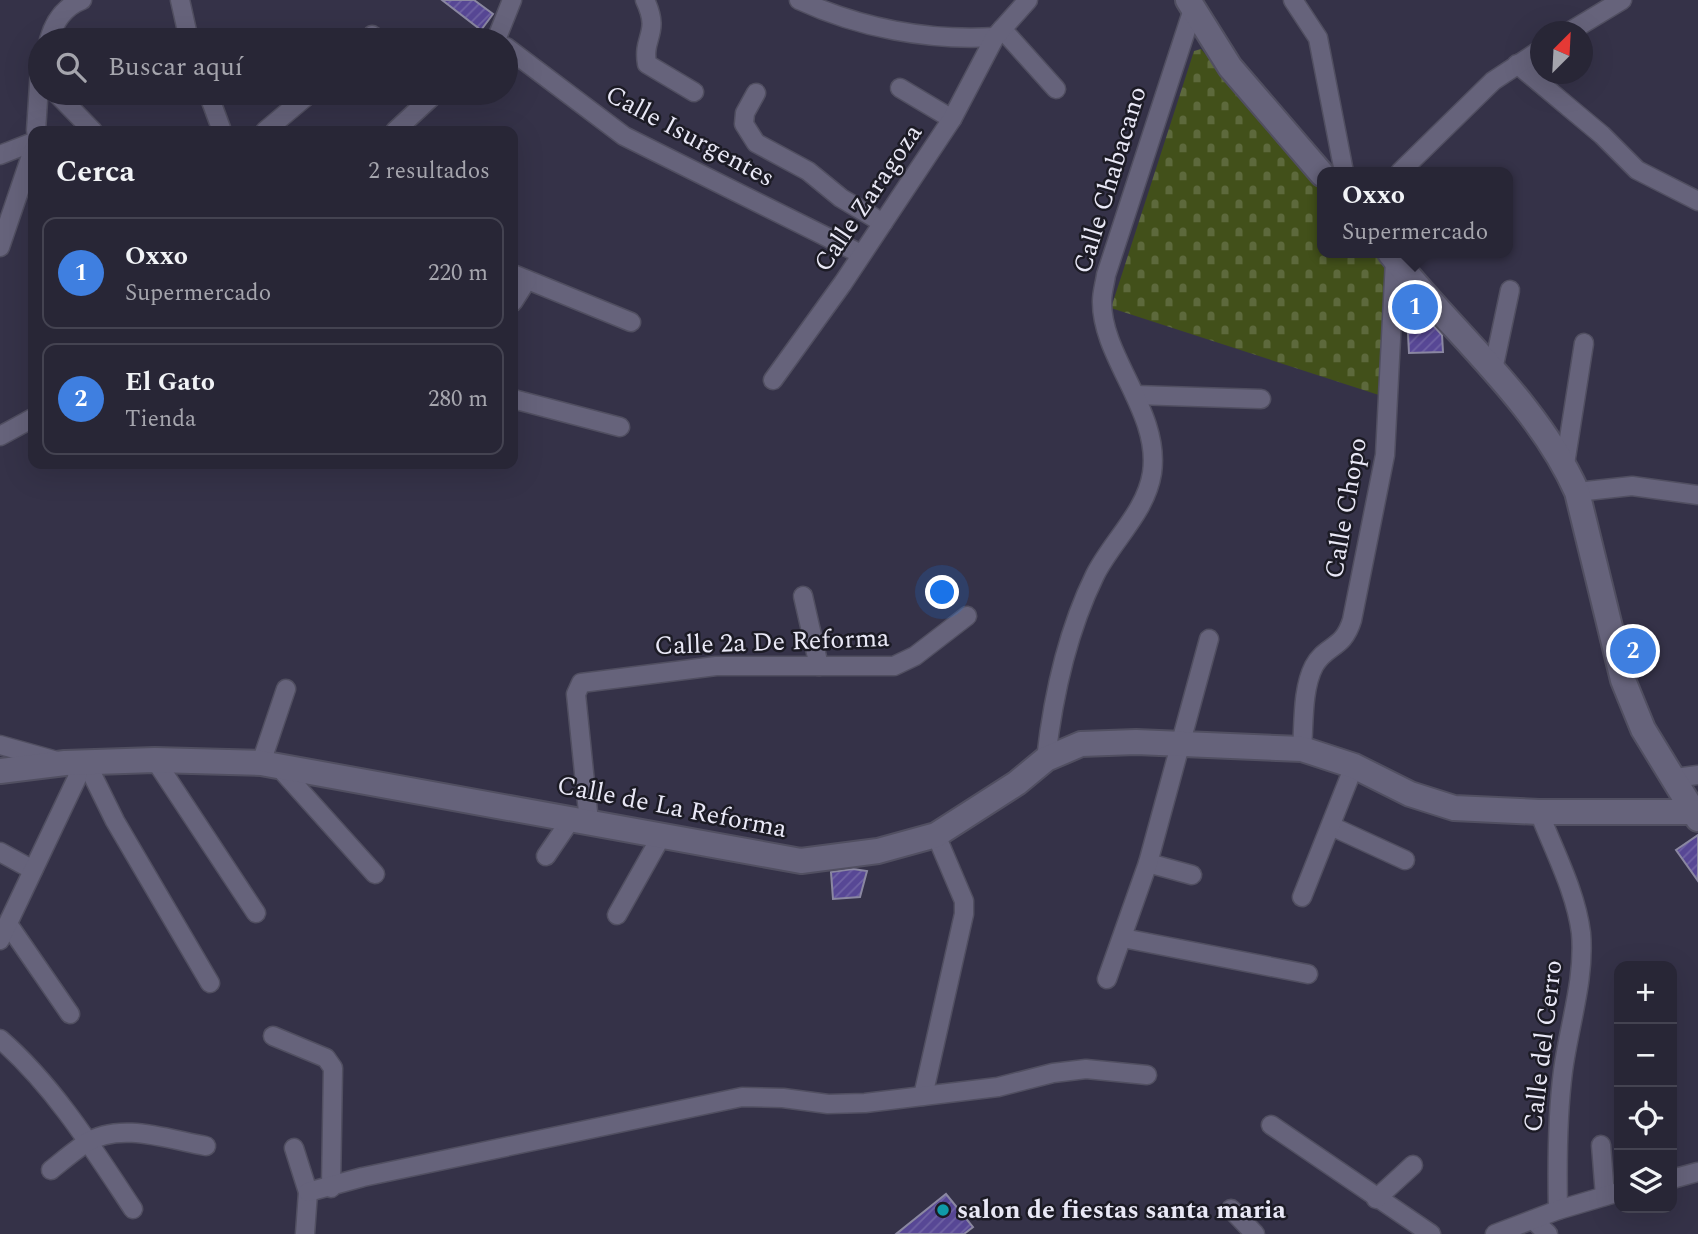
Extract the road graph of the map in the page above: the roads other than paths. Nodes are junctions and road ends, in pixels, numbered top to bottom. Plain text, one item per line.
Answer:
1 (180, 0) edge
2 (512, 0) edge
3 (645, 0) edge
4 (799, 0) edge
5 (1028, 0) edge
6 (1293, 0) edge
7 (1622, 0) edge
8 (79, 1) edge
9 (1190, 5) edge
10 (1587, 21) edge
11 (53, 28) edge
12 (186, 28) edge
13 (501, 28) edge
14 (999, 33) junction
15 (518, 56) edge
16 (1530, 56) edge
17 (1517, 64) junction
18 (900, 88) dead end
19 (1056, 89) dead end
20 (694, 92) dead end
21 (756, 93) dead end
22 (38, 105) edge
23 (68, 105) edge
24 (212, 105) edge
25 (296, 105) edge
26 (423, 105) edge
27 (952, 119) junction
28 (36, 126) edge
29 (88, 126) edge
30 (220, 126) edge
31 (271, 126) edge
32 (400, 126) edge
33 (28, 144) edge
34 (0, 155) edge
35 (28, 165) edge
36 (1343, 167) edge
37 (1405, 167) edge
38 (1317, 168) edge
39 (1698, 201) edge
40 (883, 223) junction
41 (0, 247) edge
42 (861, 254) junction
43 (1392, 258) edge
44 (1394, 258) edge
45 (520, 277) edge
46 (1510, 290) dead end
47 (631, 322) dead end
48 (1584, 343) dead end
49 (1493, 370) junction
50 (773, 380) dead end
51 (1135, 395) junction
52 (518, 400) edge
53 (1261, 400) dead end
54 (28, 421) edge
55 (620, 428) dead end
56 (0, 436) edge
57 (1565, 464) junction
58 (1577, 492) junction
59 (1698, 495) edge
60 (803, 596) dead end
61 (967, 616) dead end
62 (1209, 639) dead end
63 (819, 666) junction
64 (286, 689) dead end
65 (0, 745) edge
66 (1181, 745) junction
67 (1302, 749) junction
68 (1046, 759) junction
69 (155, 760) junction
70 (76, 763) junction
71 (269, 764) junction
72 (1354, 766) junction
73 (0, 771) edge
74 (1687, 776) edge
75 (1539, 812) junction
76 (1696, 816) edge
77 (581, 820) junction
78 (1331, 826) junction
79 (662, 835) junction
80 (936, 835) junction
81 (0, 852) edge
82 (547, 856) dead end
83 (1405, 860) dead end
84 (1148, 863) junction
85 (33, 870) junction
86 (375, 874) dead end
87 (1192, 875) dead end
88 (1302, 897) dead end
89 (256, 913) dead end
90 (617, 915) dead end
91 (4, 932) edge
92 (1123, 938) junction
93 (1308, 974) dead end
94 (1107, 979) dead end
95 (210, 983) dead end
96 (70, 1014) dead end
97 (273, 1036) dead end
98 (0, 1040) edge
99 (1147, 1075) dead end
100 (923, 1096) junction
101 (1270, 1125) dead end
102 (88, 1142) junction
103 (1601, 1145) dead end
104 (206, 1146) dead end
105 (294, 1148) dead end
106 (1413, 1165) dead end
107 (51, 1170) dead end
108 (1698, 1172) edge
109 (1677, 1177) edge
110 (331, 1188) junction
111 (308, 1192) junction
112 (1612, 1194) edge
113 (1376, 1199) junction
114 (133, 1209) dead end
115 (1231, 1209) dead end
116 (1558, 1210) junction
117 (1532, 1220) junction
118 (305, 1234) edge
119 (1255, 1234) edge
120 (1431, 1234) edge
121 (1495, 1234) edge
122 (1548, 1234) edge

1 - 12 street
2 - 13 street
3 - 20 street
4 - 14 street
5 - 14 street, Calle Zaragoza
6 - 36 street
7 - 10 street
8 - 11 street
9 - 38 street
9 - 51 street, Calle Chabacano
14 - 19 street
14 - 27 street, Calle Zaragoza
15 - 42 street, Calle Isurgentes
16 - 17 street
17 - 37 street
17 - 39 street
18 - 27 street
21 - 40 street
22 - 28 street
23 - 29 street
24 - 30 street
25 - 31 street
26 - 32 street
27 - 40 street, Calle Zaragoza
33 - 34 street
35 - 41 street
40 - 42 street, Calle Zaragoza
42 - 50 street, Calle Zaragoza
43 - 67 street, Calle Chopo
44 - 49 street
45 - 47 street
46 - 49 street
48 - 57 street
49 - 57 street
51 - 53 street
51 - 68 street, Calle Chabacano
52 - 55 street
54 - 56 street
57 - 58 street
58 - 59 street
58 - 74 street
60 - 63 street
61 - 63 street, Calle 2a De Reforma
62 - 66 street
63 - 77 street, Calle 2a De Reforma
64 - 71 street
65 - 70 street
66 - 67 street, Calle de La Reforma
66 - 68 street, Calle de La Reforma
66 - 84 street
67 - 72 street, Calle de La Reforma
68 - 80 street, Calle de La Reforma
69 - 70 street, Calle de La Reforma
69 - 71 street, Calle de La Reforma
69 - 89 street
70 - 73 street, Calle de La Reforma
70 - 85 street
70 - 95 street
71 - 77 street, Calle de La Reforma
71 - 86 street
72 - 75 street, Calle de La Reforma
72 - 78 street
74 - 76 street
75 - 76 street, Calle de La Reforma
75 - 116 street, Calle del Cerro
77 - 79 street, Calle de La Reforma
77 - 82 street
78 - 83 street
78 - 88 street
79 - 80 street, Calle de La Reforma
79 - 90 street
80 - 100 street
81 - 85 street
84 - 87 street
84 - 92 street
85 - 91 street
91 - 96 street
92 - 93 street
92 - 94 street
97 - 110 street
98 - 102 street
99 - 100 street
100 - 110 street
101 - 113 street
102 - 104 street
102 - 107 street
102 - 114 street
103 - 112 street
105 - 111 street
106 - 113 street
108 - 109 street
110 - 111 street
111 - 118 street
112 - 116 street
113 - 120 street
115 - 119 street
116 - 117 street
117 - 121 street
117 - 122 street

